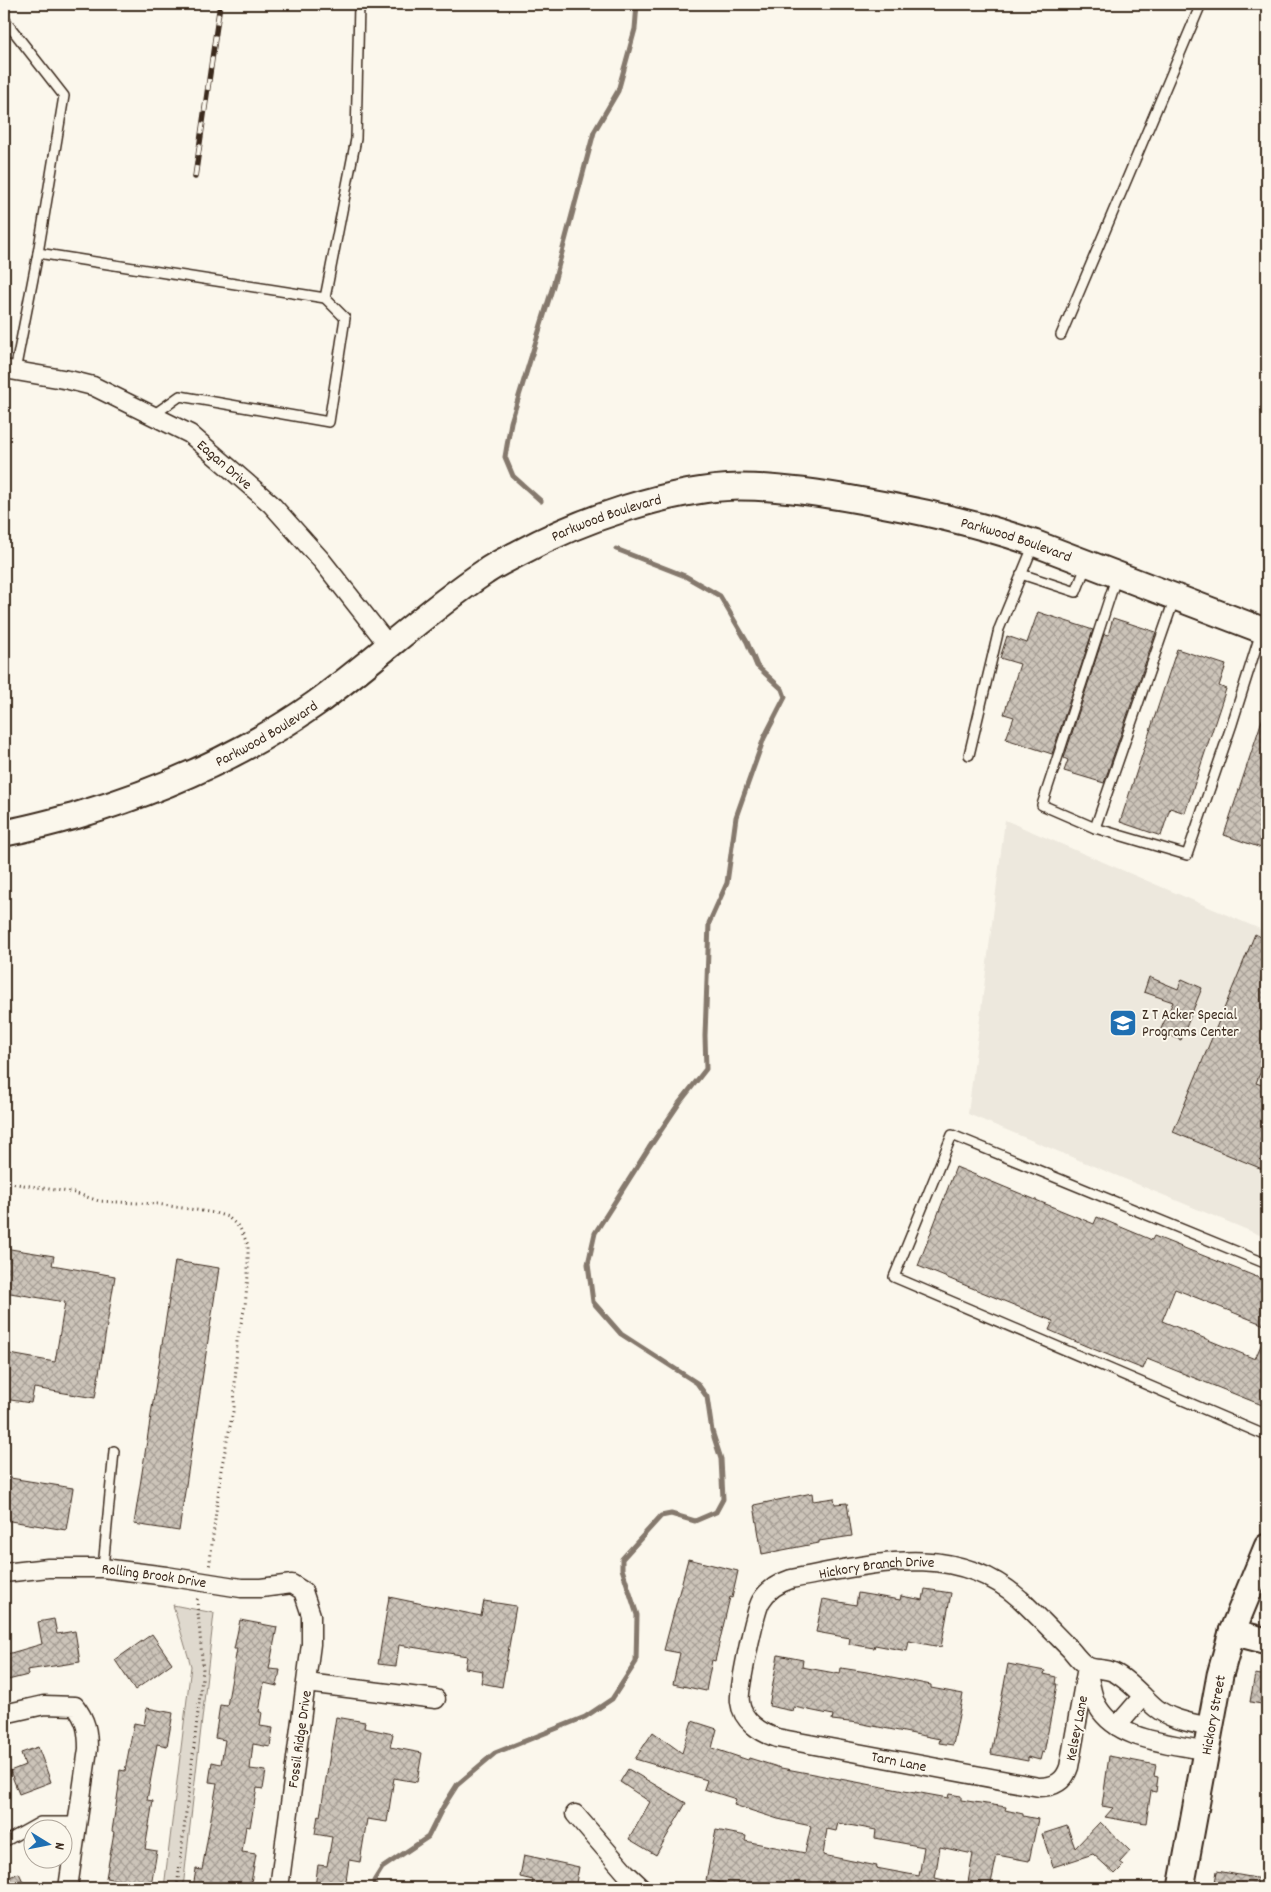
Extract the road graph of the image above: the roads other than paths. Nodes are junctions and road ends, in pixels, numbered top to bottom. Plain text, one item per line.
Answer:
1 (359, 4) edge
2 (1201, 4) edge
3 (4, 20) edge
4 (38, 253) junction
5 (326, 298) junction
6 (1061, 335) dead end
7 (9, 370) edge
8 (152, 416) junction
9 (1034, 544) junction
10 (1087, 564) junction
11 (1021, 574) junction
12 (1117, 575) junction
13 (1175, 597) junction
14 (1264, 631) edge
15 (388, 646) junction
16 (969, 756) dead end
17 (1095, 828) junction
18 (4, 832) edge
19 (1267, 1264) edge
20 (1267, 1436) edge
21 (114, 1451) dead end
22 (1267, 1547) edge
23 (102, 1568) junction
24 (4, 1573) edge
25 (303, 1591) joint
26 (1232, 1632) junction
27 (1267, 1641) edge
28 (1087, 1666) junction
29 (307, 1683) junction
30 (1143, 1696) junction
31 (436, 1699) dead end
32 (4, 1714) edge
33 (748, 1720) joint
34 (1116, 1726) junction
35 (1208, 1739) junction
36 (1056, 1785) joint
37 (575, 1814) dead end
38 (77, 1822) junction
39 (4, 1842) edge
40 (68, 1888) edge
41 (279, 1888) edge
42 (642, 1888) edge
43 (1181, 1888) edge

1 - 5 lane
2 - 6 lane
3 - 4 lane
4 - 5 lane
4 - 7 lane
5 - 8 lane
7 - 8 street, Eagan Drive
8 - 15 street, Eagan Drive
9 - 10 main road, Parkwood Boulevard
9 - 11 lane
9 - 15 main road, Parkwood Boulevard
10 - 11 lane
10 - 12 main road, Parkwood Boulevard
11 - 16 lane
12 - 13 main road, Parkwood Boulevard
12 - 17 lane
13 - 14 main road, Parkwood Boulevard
13 - 17 lane
14 - 17 lane
15 - 18 main road, Parkwood Boulevard
19 - 20 lane
21 - 23 lane
22 - 26 main road, Hickory Street
23 - 24 street, Rolling Brook Drive
23 - 25 street, Rolling Brook Drive
25 - 29 street, Fossil Ridge Drive
26 - 27 main road
26 - 35 main road, Hickory Street
28 - 30 street
28 - 33 street, Hickory Branch Drive
28 - 34 street
28 - 36 street, Kelsey Lane
29 - 31 street
29 - 41 street, Fossil Ridge Drive
30 - 34 street
30 - 35 street
32 - 38 street
33 - 36 street, Tarn Lane
34 - 35 street
35 - 43 main road, Hickory Street
37 - 42 street
38 - 39 lane
38 - 40 street

